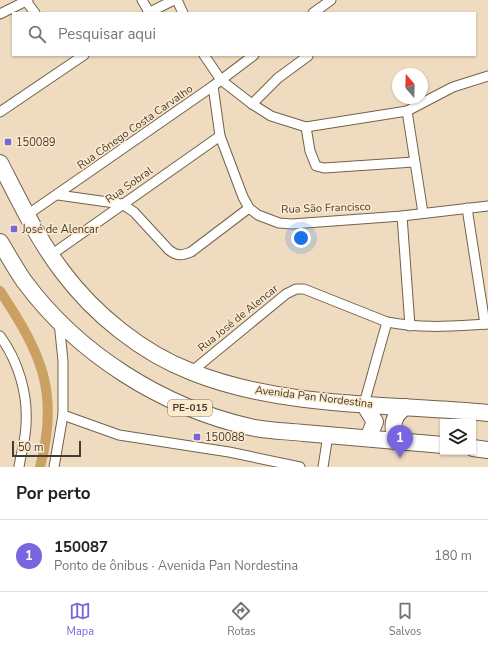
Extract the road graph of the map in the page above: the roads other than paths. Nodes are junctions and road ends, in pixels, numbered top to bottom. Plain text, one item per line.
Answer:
1 (27, 0) edge
2 (142, 0) edge
3 (175, 0) edge
4 (331, 0) edge
5 (34, 12) edge
6 (148, 12) edge
7 (150, 12) edge
8 (182, 12) edge
9 (314, 12) edge
10 (0, 14) edge
11 (68, 56) edge
12 (82, 56) edge
13 (205, 56) edge
14 (253, 56) edge
15 (308, 56) dead end
16 (73, 62) junction
17 (488, 76) edge
18 (221, 80) junction
19 (213, 86) junction
20 (252, 104) junction
21 (407, 111) junction
22 (0, 112) edge
23 (306, 127) junction
24 (220, 136) junction
25 (414, 162) junction
26 (0, 163) edge
27 (58, 195) junction
28 (122, 204) junction
29 (488, 206) edge
30 (249, 208) junction
31 (467, 208) junction
32 (423, 213) junction
33 (27, 215) junction
34 (402, 216) junction
35 (0, 242) edge
36 (51, 255) junction
37 (59, 322) junction
38 (388, 322) junction
39 (487, 324) edge
40 (410, 326) junction
41 (0, 336) edge
42 (191, 372) junction
43 (364, 404) junction
44 (405, 407) junction
45 (488, 413) edge
46 (63, 415) junction
47 (328, 435) junction
48 (368, 438) junction
49 (397, 441) junction
50 (440, 445) edge
51 (476, 448) edge
52 (488, 450) edge
53 (19, 467) edge
54 (54, 467) edge
55 (300, 467) edge
56 (323, 467) edge

1 - 5 street
1 - 10 street
2 - 6 street
3 - 7 street
3 - 8 street
4 - 9 street
11 - 16 street
12 - 16 street
13 - 18 street
14 - 18 street, Rua Cônego Costa Carvalho
15 - 20 street
16 - 22 street
17 - 21 street
18 - 19 street, Rua Cônego Costa Carvalho
18 - 20 street
19 - 24 street
19 - 27 street, Rua Cônego Costa Carvalho
20 - 23 street
21 - 23 street
21 - 25 street
23 - 25 street
24 - 28 street, Rua Sobral
24 - 30 street
25 - 32 street
26 - 33 highway, Avenida Pan Nordestina
27 - 28 street
27 - 33 street, Rua Cônego Costa Carvalho
28 - 30 street
28 - 36 street, Rua Sobral
29 - 31 street, Rua São Francisco
30 - 34 street, Rua São Francisco
31 - 32 street, Rua São Francisco
31 - 39 street
32 - 34 street, Rua São Francisco
33 - 36 highway, Avenida Pan Nordestina
34 - 40 street
35 - 37 highway, PE-015
36 - 42 highway, Avenida Pan Nordestina
37 - 46 street
37 - 47 highway, PE-015
38 - 40 street, Rua José de Alencar
38 - 42 street, Rua José de Alencar
38 - 43 street
39 - 40 street, Rua José de Alencar
41 - 53 street
42 - 43 highway, Avenida Pan Nordestina
43 - 44 highway, Avenida Pan Nordestina
43 - 48 highway
44 - 45 highway, Avenida Pan Nordestina
44 - 49 highway
46 - 54 street
46 - 55 street
47 - 48 highway, PE-015
47 - 56 street
48 - 49 highway, PE-015
49 - 50 highway, PE-015
51 - 52 highway

